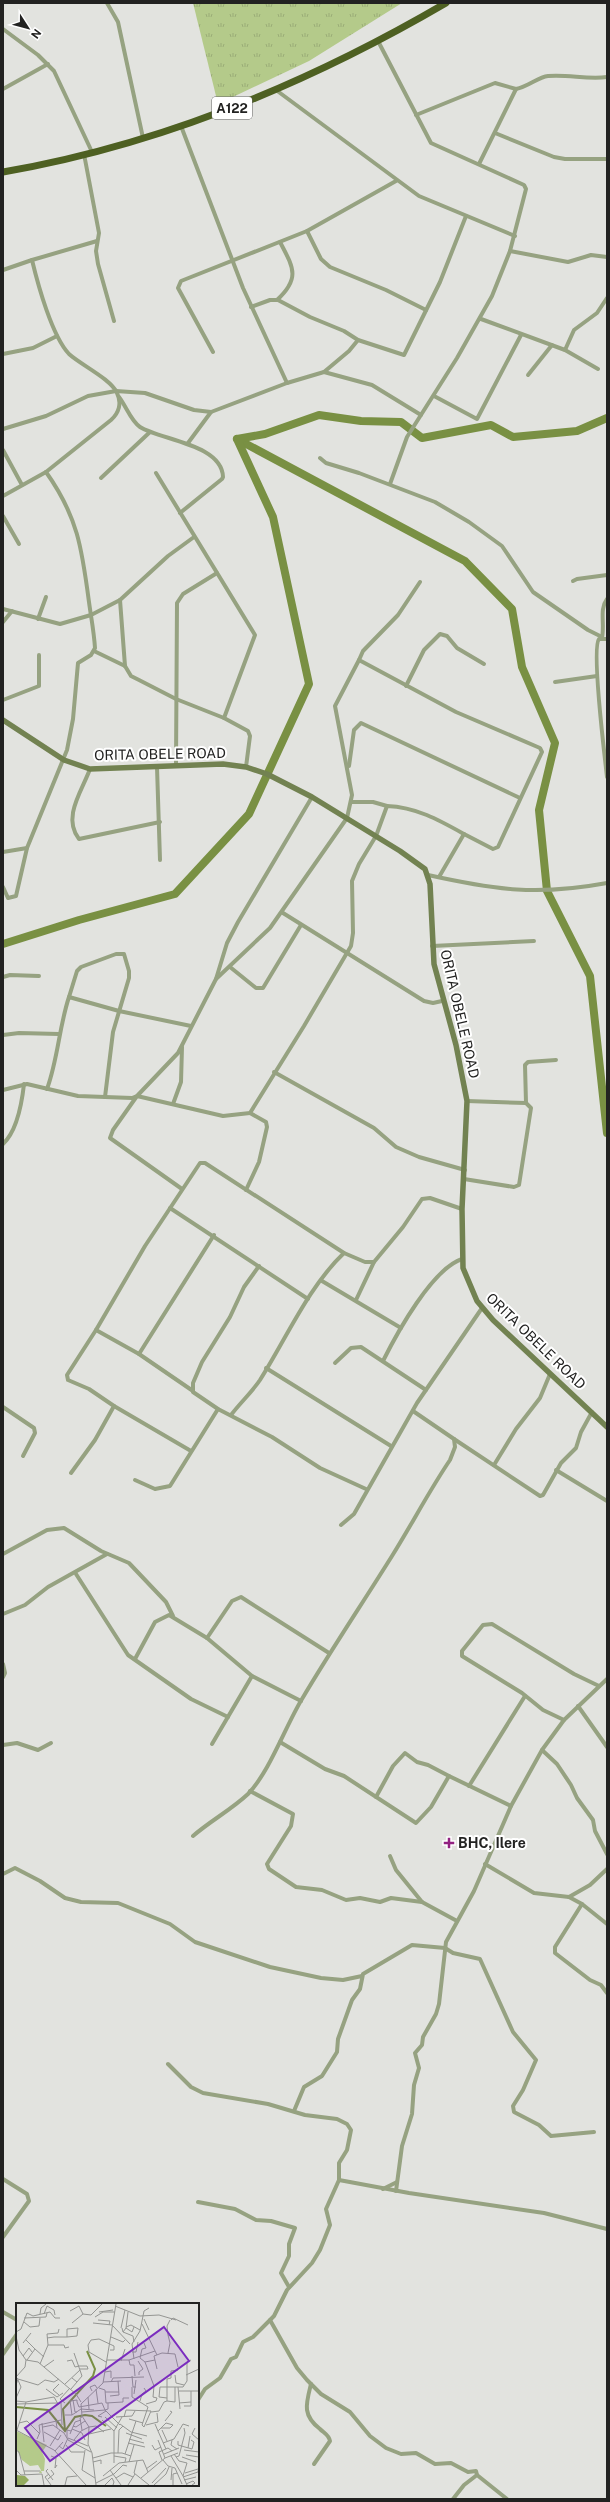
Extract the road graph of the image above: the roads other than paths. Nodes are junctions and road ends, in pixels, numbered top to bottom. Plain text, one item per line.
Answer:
1 (107, 3) edge
2 (446, 3) edge
3 (3, 30) edge
4 (378, 41) junction
5 (48, 64) junction
6 (607, 77) edge
7 (3, 88) edge
8 (516, 89) junction
9 (276, 90) junction
10 (416, 115) junction
11 (181, 126) junction
12 (494, 133) junction
13 (143, 138) junction
14 (92, 152) junction
15 (84, 154) junction
16 (607, 159) edge
17 (479, 164) junction
18 (3, 172) edge
19 (396, 181) junction
20 (466, 216) junction
21 (307, 231) junction
22 (515, 236) junction
23 (97, 241) junction
24 (280, 242) junction
25 (510, 251) junction
26 (607, 257) edge
27 (32, 260) junction
28 (233, 262) junction
29 (3, 270) edge
30 (607, 298) edge
31 (277, 300) junction
32 (251, 307) junction
33 (426, 310) junction
34 (481, 319) junction
35 (114, 321) dead end
36 (521, 335) junction
37 (56, 336) junction
38 (358, 340) junction
39 (552, 345) junction
40 (565, 350) junction
41 (213, 352) dead end
42 (3, 354) edge
43 (598, 369) dead end
44 (324, 372) junction
45 (528, 375) dead end
46 (287, 382) junction
47 (116, 390) junction
48 (118, 395) junction
49 (434, 396) junction
50 (211, 412) junction
51 (421, 415) junction
52 (3, 429) edge
53 (150, 432) junction
54 (188, 443) junction
55 (3, 450) edge
56 (320, 458) dead end
57 (46, 472) junction
58 (156, 473) dead end
59 (100, 478) dead end
60 (390, 484) junction
61 (22, 485) junction
62 (3, 496) edge
63 (180, 513) junction
64 (3, 516) edge
65 (194, 537) junction
66 (19, 544) dead end
67 (217, 573) junction
68 (607, 575) edge
69 (572, 581) dead end
70 (420, 582) dead end
71 (46, 596) dead end
72 (607, 599) edge
73 (120, 600) junction
74 (3, 608) edge
75 (12, 611) junction
76 (92, 614) junction
77 (38, 619) junction
78 (3, 622) edge
79 (602, 637) junction
80 (607, 639) edge
81 (94, 651) junction
82 (40, 655) dead end
83 (359, 660) junction
84 (484, 664) dead end
85 (125, 666) junction
86 (598, 676) junction
87 (555, 682) dead end
88 (406, 686) junction
89 (176, 699) junction
90 (3, 700) edge
91 (224, 718) junction
92 (3, 720) edge
93 (64, 760) junction
94 (176, 765) junction
95 (157, 767) junction
96 (246, 767) junction
97 (90, 769) junction
98 (349, 769) junction
99 (607, 777) edge
100 (312, 797) junction
101 (520, 798) junction
102 (352, 802) junction
103 (387, 806) junction
104 (347, 818) junction
105 (160, 822) junction
106 (464, 834) junction
107 (376, 836) junction
108 (27, 848) junction
109 (3, 852) edge
110 (160, 860) dead end
111 (428, 875) junction
112 (440, 877) junction
113 (607, 882) edge
114 (3, 889) edge
115 (283, 913) junction
116 (301, 925) junction
117 (534, 941) dead end
118 (432, 946) junction
119 (347, 952) junction
120 (230, 967) junction
121 (40, 976) dead end
122 (3, 977) edge
123 (216, 979) junction
124 (69, 997) junction
125 (442, 1001) junction
126 (119, 1011) junction
127 (191, 1026) junction
128 (58, 1034) junction
129 (3, 1035) edge
130 (182, 1047) junction
131 (556, 1060) dead end
132 (274, 1072) junction
133 (24, 1084) junction
134 (47, 1089) junction
135 (3, 1090) edge
136 (137, 1096) junction
137 (105, 1097) junction
138 (467, 1101) junction
139 (526, 1103) junction
140 (173, 1104) junction
141 (250, 1114) junction
142 (3, 1144) edge
143 (465, 1170) junction
144 (464, 1179) junction
145 (182, 1190) junction
146 (246, 1190) junction
147 (170, 1208) junction
148 (462, 1209) junction
149 (214, 1235) junction
150 (344, 1254) junction
151 (462, 1259) junction
152 (374, 1262) junction
153 (259, 1266) junction
154 (322, 1281) junction
155 (308, 1300) junction
156 (356, 1300) junction
157 (482, 1308) junction
158 (401, 1328) junction
159 (96, 1330) junction
160 (139, 1354) junction
161 (383, 1361) junction
162 (335, 1364) dead end
163 (266, 1368) junction
164 (550, 1374) junction
165 (426, 1390) junction
166 (194, 1392) junction
167 (114, 1406) junction
168 (3, 1407) edge
169 (218, 1410) junction
170 (413, 1411) junction
171 (592, 1412) junction
172 (231, 1415) junction
173 (607, 1426) edge
174 (454, 1439) junction
175 (392, 1446) junction
176 (191, 1452) junction
177 (23, 1456) dead end
178 (494, 1465) junction
179 (556, 1470) junction
180 (71, 1473) dead end
181 (135, 1480) dead end
182 (366, 1489) junction
183 (607, 1501) edge
184 (341, 1525) dead end
185 (3, 1554) edge
186 (107, 1554) junction
187 (76, 1574) junction
188 (3, 1614) edge
189 (173, 1616) junction
190 (207, 1638) junction
191 (329, 1653) junction
192 (135, 1659) junction
193 (3, 1664) edge
194 (252, 1676) junction
195 (3, 1677) edge
196 (607, 1679) edge
197 (599, 1686) junction
198 (525, 1696) junction
199 (300, 1701) junction
200 (578, 1706) junction
201 (228, 1717) junction
202 (564, 1720) junction
203 (280, 1742) junction
204 (51, 1743) dead end
205 (212, 1744) dead end
206 (3, 1745) edge
207 (607, 1747) edge
208 (542, 1750) junction
209 (449, 1776) junction
210 (469, 1786) junction
211 (250, 1791) junction
212 (376, 1797) junction
213 (511, 1806) junction
214 (193, 1836) dead end
215 (607, 1854) edge
216 (390, 1856) dead end
217 (486, 1864) junction
218 (607, 1869) edge
219 (3, 1874) edge
220 (569, 1897) junction
221 (422, 1902) junction
222 (582, 1904) junction
223 (457, 1920) junction
224 (607, 1924) edge
225 (444, 1948) junction
226 (362, 1976) junction
227 (607, 1993) edge
228 (168, 2064) dead end
229 (294, 2111) junction
230 (594, 2132) dead end
231 (3, 2179) edge
232 (339, 2180) junction
233 (397, 2182) junction
234 (383, 2189) junction
235 (396, 2191) junction
236 (198, 2202) dead end
237 (607, 2229) edge
238 (3, 2238) edge
239 (289, 2287) junction
240 (3, 2312) edge
241 (16, 2319) edge
242 (270, 2320) junction
243 (16, 2335) edge
244 (3, 2354) edge
245 (311, 2384) junction
246 (199, 2398) edge
247 (314, 2464) dead end
248 (477, 2475) junction
249 (453, 2499) edge
250 (507, 2499) edge

1 - 13 street
2 - 4 highway, A122
3 - 5 street
4 - 9 highway, A122
4 - 10 street
5 - 7 street
5 - 14 street
6 - 8 street
8 - 10 street
8 - 12 street
9 - 11 highway, A122
9 - 19 street
10 - 17 street
11 - 13 highway, A122
11 - 28 street
12 - 16 street
12 - 17 street
13 - 14 highway, A122
14 - 15 highway, A122
15 - 18 highway, A122
15 - 23 street
17 - 22 street
19 - 20 street
19 - 21 street
20 - 22 street
20 - 33 street
21 - 24 street
21 - 33 street
22 - 25 street
23 - 27 street
23 - 35 street
24 - 28 street
24 - 31 street
25 - 26 street
25 - 34 street
27 - 29 street
27 - 37 street
28 - 32 street
28 - 41 street
30 - 40 street
31 - 32 street
31 - 38 street
32 - 46 street
33 - 38 street
34 - 36 street
34 - 49 street
36 - 39 street
36 - 49 street
37 - 42 street
37 - 47 street
38 - 44 street
39 - 40 street
39 - 45 street
40 - 43 street
44 - 46 street
44 - 51 street
46 - 50 street
47 - 48 street
47 - 50 street
47 - 52 street
48 - 53 street
48 - 57 street
49 - 51 street
50 - 54 street
51 - 60 street
53 - 54 street
53 - 59 street
54 - 63 street
55 - 61 street
56 - 60 street
57 - 61 street
57 - 76 street
58 - 63 street
60 - 79 street
61 - 62 street
63 - 65 street
64 - 66 street
65 - 67 street
65 - 73 street
67 - 89 street
67 - 91 street
68 - 69 street
70 - 83 street
71 - 77 street
72 - 79 street
73 - 76 street
73 - 85 street
74 - 75 street
75 - 77 street
75 - 78 street
76 - 77 street
76 - 81 street
79 - 80 street
79 - 86 street
81 - 85 street
81 - 93 street
82 - 90 street
83 - 88 street
83 - 98 street
84 - 88 street
85 - 89 street
86 - 87 street
86 - 99 street
88 - 101 street
89 - 91 street
89 - 94 street
91 - 96 street
92 - 93 main road, ORITA OBELE ROAD
93 - 97 main road, ORITA OBELE ROAD
93 - 108 street
94 - 95 main road, ORITA OBELE ROAD
94 - 96 main road, ORITA OBELE ROAD
95 - 97 main road, ORITA OBELE ROAD
95 - 105 street
96 - 100 main road, ORITA OBELE ROAD
97 - 105 street
98 - 101 street
98 - 102 street
100 - 104 main road, ORITA OBELE ROAD
100 - 123 street
101 - 106 street
102 - 103 street
102 - 104 street
103 - 106 street
103 - 107 street
104 - 107 main road, ORITA OBELE ROAD
104 - 115 street
105 - 110 street
106 - 112 street
107 - 111 main road, ORITA OBELE ROAD
107 - 119 street
108 - 109 street
108 - 114 street
111 - 112 street
111 - 118 main road, ORITA OBELE ROAD
112 - 113 street
115 - 116 street
115 - 120 street
116 - 119 street
116 - 120 street
117 - 118 street
118 - 125 main road, ORITA OBELE ROAD
119 - 125 street
119 - 132 street
120 - 123 street
121 - 122 street
123 - 127 street
124 - 126 street
124 - 126 street
124 - 128 street
125 - 138 main road, ORITA OBELE ROAD
126 - 127 street
126 - 137 street
127 - 130 street
128 - 129 street
128 - 134 street
130 - 136 street
130 - 140 street
131 - 139 street
132 - 141 street
132 - 143 street
133 - 134 street
133 - 135 street
133 - 142 street
134 - 137 street
136 - 137 street
136 - 140 street
136 - 145 street
138 - 139 street
138 - 143 main road, ORITA OBELE ROAD
139 - 144 street
140 - 141 street
141 - 146 street
143 - 144 main road, ORITA OBELE ROAD
144 - 148 main road, ORITA OBELE ROAD
145 - 146 street
145 - 147 street
146 - 150 street
147 - 149 street
147 - 159 street
148 - 151 main road, ORITA OBELE ROAD
148 - 152 street
149 - 153 street
149 - 160 street
150 - 152 street
150 - 154 street
151 - 157 main road, ORITA OBELE ROAD
151 - 158 street
152 - 156 street
153 - 155 street
153 - 166 street
154 - 155 street
154 - 156 street
155 - 163 street
156 - 158 street
157 - 164 main road, ORITA OBELE ROAD
157 - 165 street
158 - 161 street
159 - 160 street
159 - 167 street
160 - 166 street
161 - 162 street
161 - 165 street
163 - 172 street
163 - 175 street
164 - 171 main road, ORITA OBELE ROAD
164 - 178 street
165 - 170 street
166 - 169 street
167 - 176 street
167 - 180 street
168 - 177 street
169 - 172 street
169 - 176 street
170 - 174 street
170 - 175 street
171 - 173 main road, ORITA OBELE ROAD
171 - 179 street
172 - 182 street
174 - 178 street
174 - 191 street
175 - 182 street
176 - 181 street
178 - 179 street
179 - 183 street
182 - 184 street
185 - 186 street
186 - 187 street
186 - 189 street
187 - 188 street
187 - 192 street
189 - 190 street
189 - 192 street
190 - 191 street
190 - 194 street
191 - 199 street
192 - 201 street
193 - 195 street
194 - 199 street
194 - 201 street
196 - 197 street
197 - 198 street
197 - 200 street
198 - 202 street
198 - 210 street
199 - 203 street
200 - 202 street
200 - 207 street
201 - 205 street
202 - 208 street
203 - 211 street
203 - 212 street
204 - 206 street
208 - 213 street
208 - 215 street
209 - 210 street
209 - 212 street
209 - 212 street
210 - 213 street
211 - 214 street
211 - 221 street
213 - 217 street
216 - 221 street
217 - 220 street
217 - 223 street
218 - 220 street
219 - 226 street
220 - 222 street
221 - 223 street
222 - 224 street
222 - 227 street
223 - 225 street
225 - 226 street
225 - 230 street
225 - 233 street
226 - 229 street
228 - 229 street
229 - 232 street
231 - 238 street
232 - 234 street
232 - 239 street
233 - 234 street
233 - 235 street
234 - 235 street
235 - 237 street
236 - 239 street
239 - 242 street
240 - 241 street
242 - 245 street
242 - 246 street
243 - 244 street
245 - 247 street
245 - 248 street
248 - 249 street
248 - 250 street

